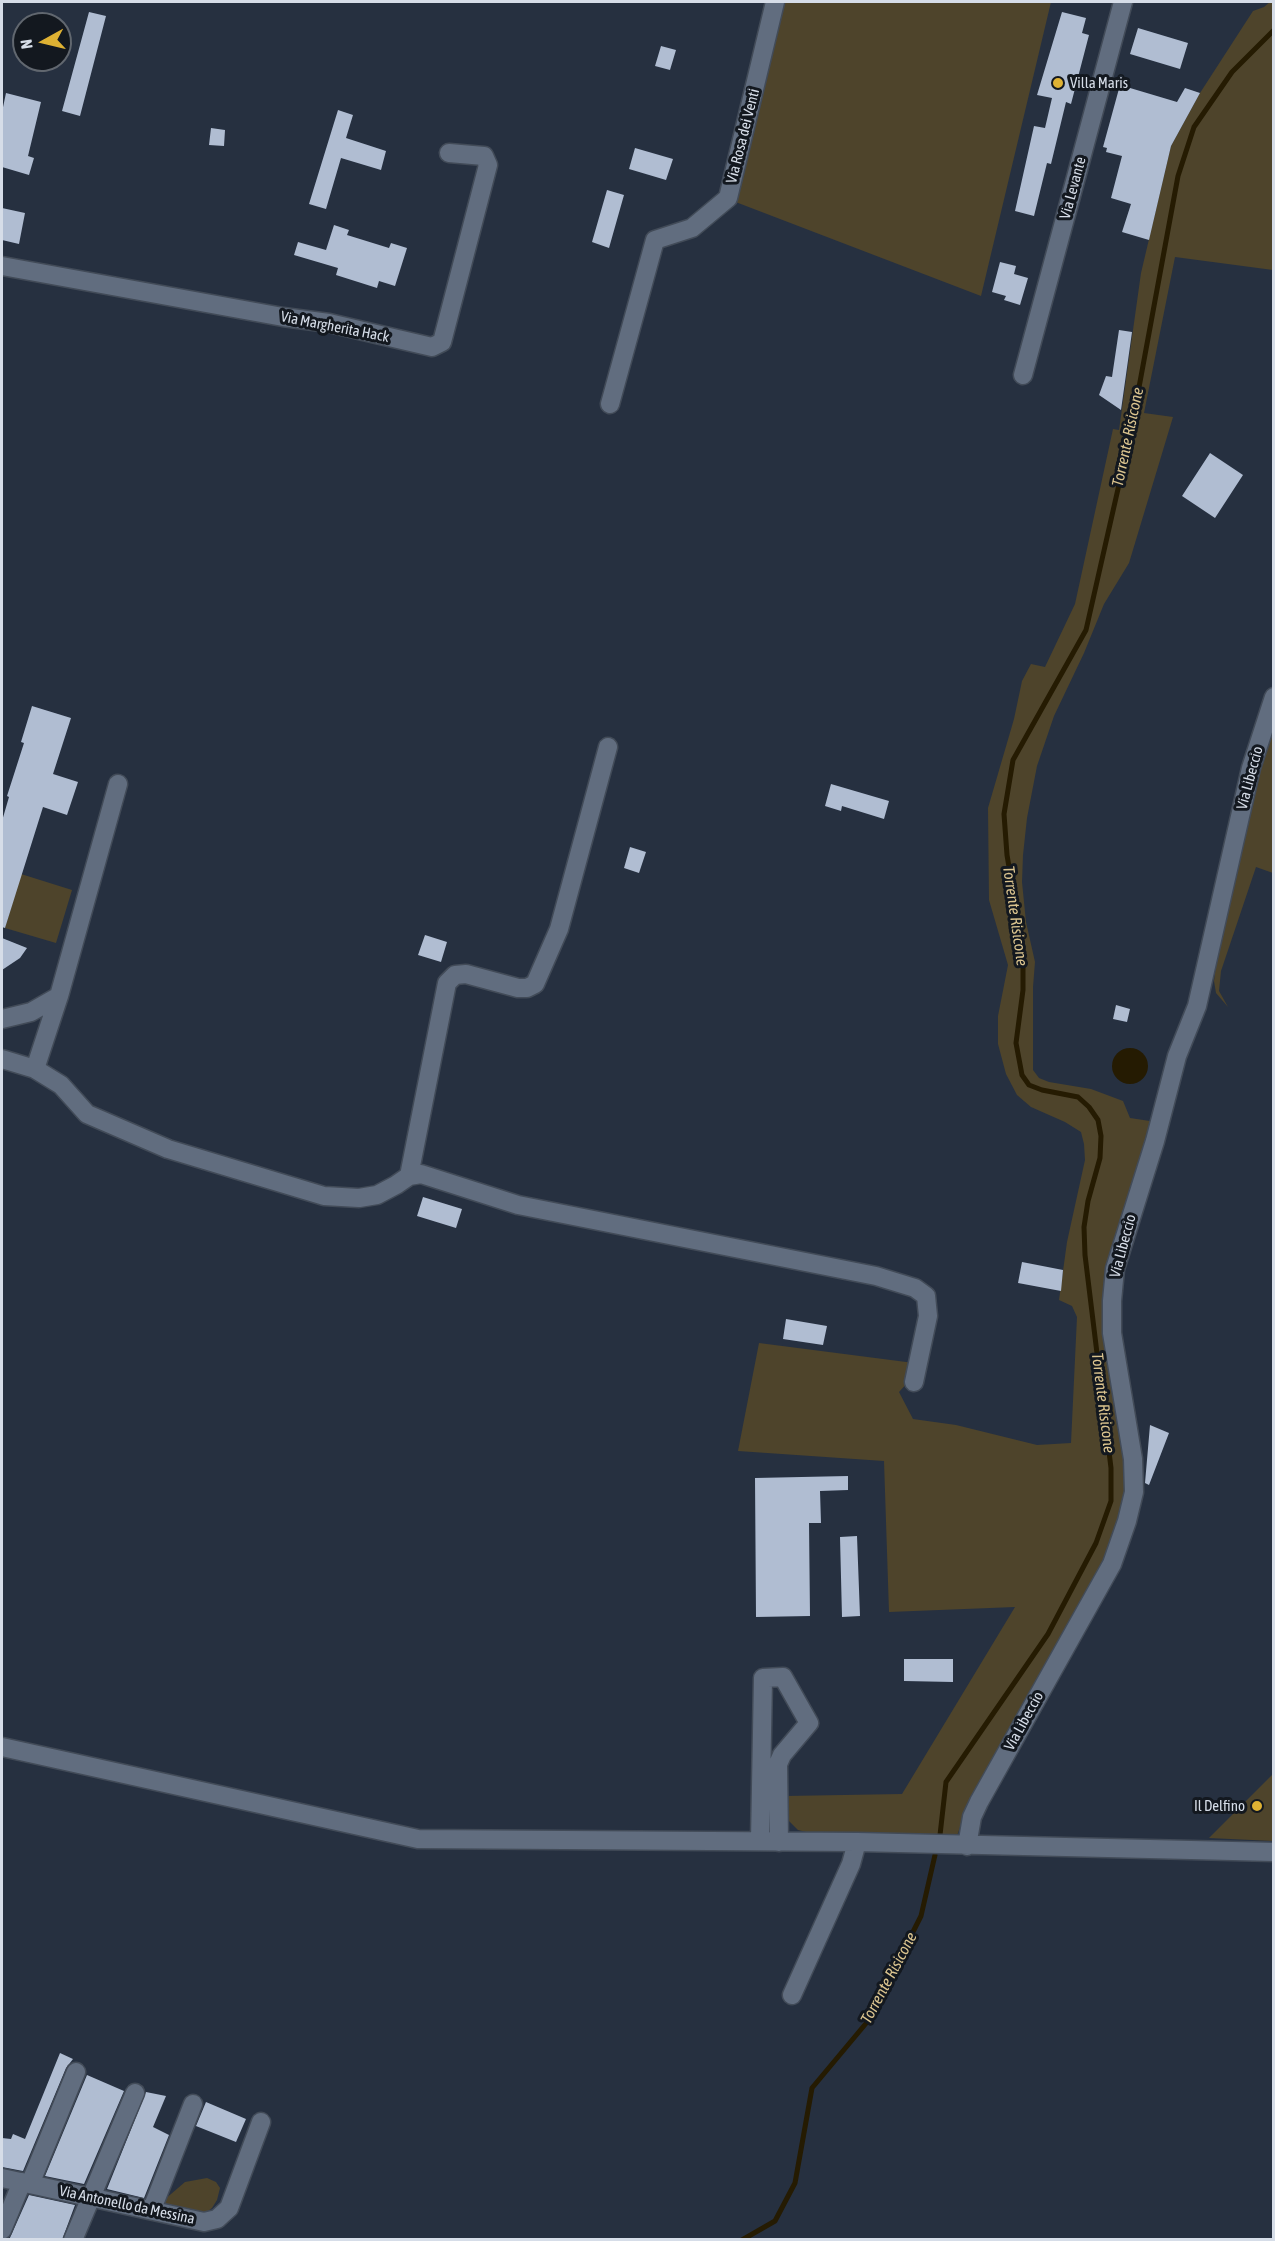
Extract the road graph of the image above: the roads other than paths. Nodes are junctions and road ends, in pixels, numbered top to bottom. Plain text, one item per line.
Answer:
1 (775, 2) edge
2 (1123, 2) edge
3 (449, 153) dead end
4 (2, 266) edge
5 (1023, 375) dead end
6 (610, 404) dead end
7 (1274, 697) edge
8 (608, 747) dead end
9 (118, 784) dead end
10 (59, 996) junction
11 (2, 1019) edge
12 (2, 1059) edge
13 (35, 1069) junction
14 (409, 1176) junction
15 (914, 1382) dead end
16 (2, 1748) edge
17 (760, 1841) junction
18 (779, 1842) junction
19 (857, 1842) junction
20 (967, 1846) junction
21 (1274, 1852) edge
22 (792, 1995) dead end
23 (76, 2072) dead end
24 (135, 2093) dead end
25 (193, 2104) dead end
26 (261, 2122) dead end
27 (2, 2178) edge
28 (26, 2183) junction
29 (91, 2197) junction
30 (152, 2209) junction
31 (2, 2230) edge
32 (73, 2240) edge

1 - 6 street, Via Rosa dei Venti
2 - 5 street, Via Levante
3 - 4 street, Via Margherita Hack
7 - 20 street, Via Libeccio
8 - 14 street
9 - 10 street
10 - 11 street
10 - 13 street
12 - 13 street
13 - 14 street
14 - 15 street
16 - 17 street
17 - 18 street
17 - 18 street
18 - 19 street
19 - 20 street
19 - 22 street
20 - 21 street
23 - 28 street
24 - 29 street
25 - 30 street
26 - 30 street, Via Antonello da Messina
27 - 28 street, Via Antonello da Messina
28 - 29 street, Via Antonello da Messina
28 - 31 street
29 - 30 street, Via Antonello da Messina
29 - 32 street

